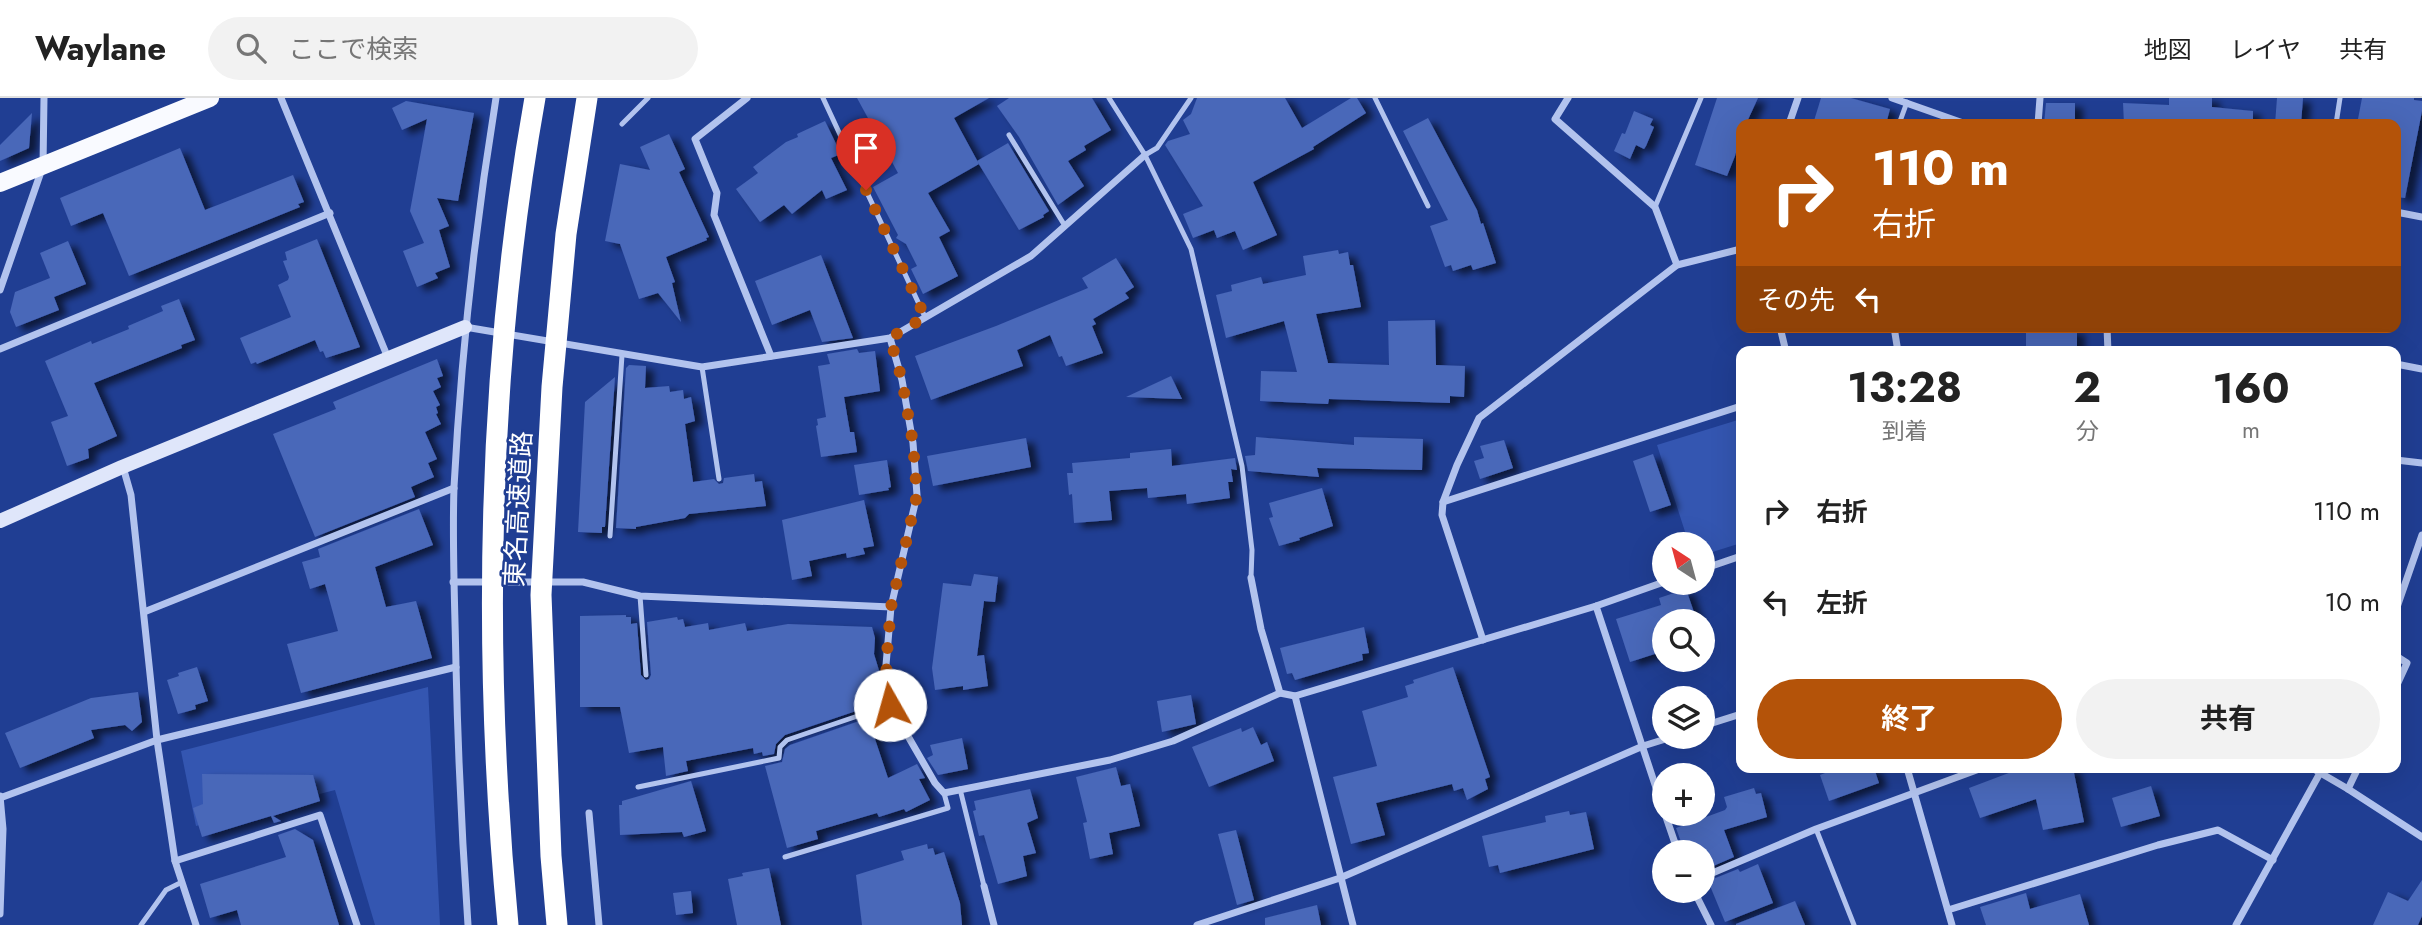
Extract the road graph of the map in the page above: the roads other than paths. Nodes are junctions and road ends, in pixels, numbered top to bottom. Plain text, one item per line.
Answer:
1 (44, 98) edge
2 (210, 98) edge
3 (281, 98) edge
4 (496, 98) edge
5 (534, 98) edge
6 (587, 98) edge
7 (648, 98) edge
8 (747, 98) edge
9 (823, 98) edge
10 (1109, 98) edge
11 (1191, 98) edge
12 (1375, 98) edge
13 (1568, 98) edge
14 (1701, 98) edge
15 (1798, 98) edge
16 (1892, 98) edge
17 (2040, 98) edge
18 (2340, 98) edge
19 (1907, 102) junction
20 (1790, 119) edge
21 (1901, 119) edge
22 (1953, 119) edge
23 (2038, 119) edge
24 (2337, 119) edge
25 (622, 124) dead end
26 (1009, 135) dead end
27 (1145, 155) junction
28 (43, 166) junction
29 (0, 183) edge
30 (1428, 206) dead end
31 (1655, 207) junction
32 (330, 213) junction
33 (2401, 213) edge
34 (2422, 217) edge
35 (1065, 226) junction
36 (1736, 250) edge
37 (1677, 265) junction
38 (0, 290) edge
39 (925, 317) junction
40 (465, 327) junction
41 (890, 338) junction
42 (0, 349) edge
43 (622, 355) junction
44 (771, 356) junction
45 (388, 358) junction
46 (2401, 365) edge
47 (702, 367) junction
48 (2422, 369) edge
49 (1736, 408) edge
50 (2401, 461) edge
51 (2422, 463) edge
52 (122, 467) junction
53 (719, 479) dead end
54 (454, 488) junction
55 (1443, 502) junction
56 (0, 521) edge
57 (2422, 535) edge
58 (610, 536) dead end
59 (1736, 558) edge
60 (1715, 565) edge
61 (1251, 578) joint
62 (453, 582) junction
63 (1652, 586) edge
64 (640, 596) junction
65 (2401, 596) edge
66 (891, 607) junction
67 (1596, 607) junction
68 (144, 612) junction
69 (1483, 640) junction
70 (2401, 659) edge
71 (456, 667) junction
72 (646, 675) dead end
73 (2401, 676) edge
74 (1280, 693) junction
75 (1295, 696) junction
76 (890, 705) junction
77 (1736, 716) edge
78 (1715, 722) edge
79 (157, 740) junction
80 (1652, 743) edge
81 (1643, 746) junction
82 (1652, 773) edge
83 (1909, 773) edge
84 (1968, 773) edge
85 (2315, 773) edge
86 (2321, 773) edge
87 (2356, 773) edge
88 (638, 787) dead end
89 (960, 789) junction
90 (2348, 789) junction
91 (1915, 792) junction
92 (944, 793) junction
93 (0, 797) edge
94 (589, 813) dead end
95 (1816, 829) junction
96 (2422, 837) edge
97 (785, 857) dead end
98 (2273, 860) junction
99 (175, 861) junction
100 (1715, 872) edge
101 (1340, 878) junction
102 (182, 882) junction
103 (984, 886) joint
104 (1699, 903) edge
105 (1948, 910) junction
106 (0, 914) edge
107 (141, 925) edge
108 (196, 925) edge
109 (356, 925) edge
110 (468, 925) edge
111 (508, 925) edge
112 (557, 925) edge
113 (599, 925) edge
114 (994, 925) edge
115 (1197, 925) edge
116 (1353, 925) edge
117 (1711, 925) edge
118 (1854, 925) edge
119 (1952, 925) edge
120 (2236, 925) edge

1 - 28 street
2 - 28 main road
3 - 32 street
4 - 40 street
5 - 111 highway, 東名高速道路, bridge
6 - 112 highway, 東名高速道路, bridge
7 - 25 lane
8 - 44 street
9 - 39 lane
10 - 27 lane
11 - 27 lane
12 - 30 lane
13 - 31 street
14 - 31 lane
15 - 20 street
16 - 19 street
17 - 23 street
18 - 24 lane
19 - 21 lane
19 - 22 street
26 - 35 lane
27 - 35 street
27 - 61 lane
28 - 29 main road
28 - 38 street
31 - 37 street
32 - 42 street
32 - 45 street
33 - 34 street
35 - 39 street
36 - 37 street
37 - 55 street
39 - 41 street
40 - 43 street
40 - 45 street
40 - 54 street
41 - 44 street
41 - 66 street
43 - 47 street
43 - 58 lane
44 - 47 street
45 - 52 street
46 - 48 street
47 - 53 lane
49 - 55 street
50 - 51 street
52 - 56 street
52 - 68 street
54 - 62 street
54 - 68 street
55 - 69 street
57 - 65 street
59 - 60 street
61 - 74 street
62 - 64 street
62 - 71 street
63 - 67 street
64 - 66 street
64 - 72 lane
66 - 76 street
67 - 69 street
67 - 81 street
68 - 79 street
69 - 75 street
70 - 73 street
71 - 79 street
71 - 110 street
74 - 75 street
74 - 89 street
75 - 101 street
76 - 88 lane
76 - 92 street
77 - 78 street
79 - 93 street
79 - 99 street
80 - 81 street
81 - 82 street
81 - 101 street
83 - 91 street
84 - 91 street
85 - 98 street
86 - 90 street
87 - 90 street
89 - 92 street
89 - 103 lane
90 - 96 street
91 - 95 street
91 - 105 street
92 - 97 lane
93 - 106 street
94 - 113 street
95 - 100 street
95 - 118 lane
98 - 105 street
98 - 120 street
99 - 102 street
99 - 109 street
101 - 115 street
101 - 116 street
102 - 107 lane
102 - 108 street
103 - 114 street
104 - 117 street
105 - 119 street

